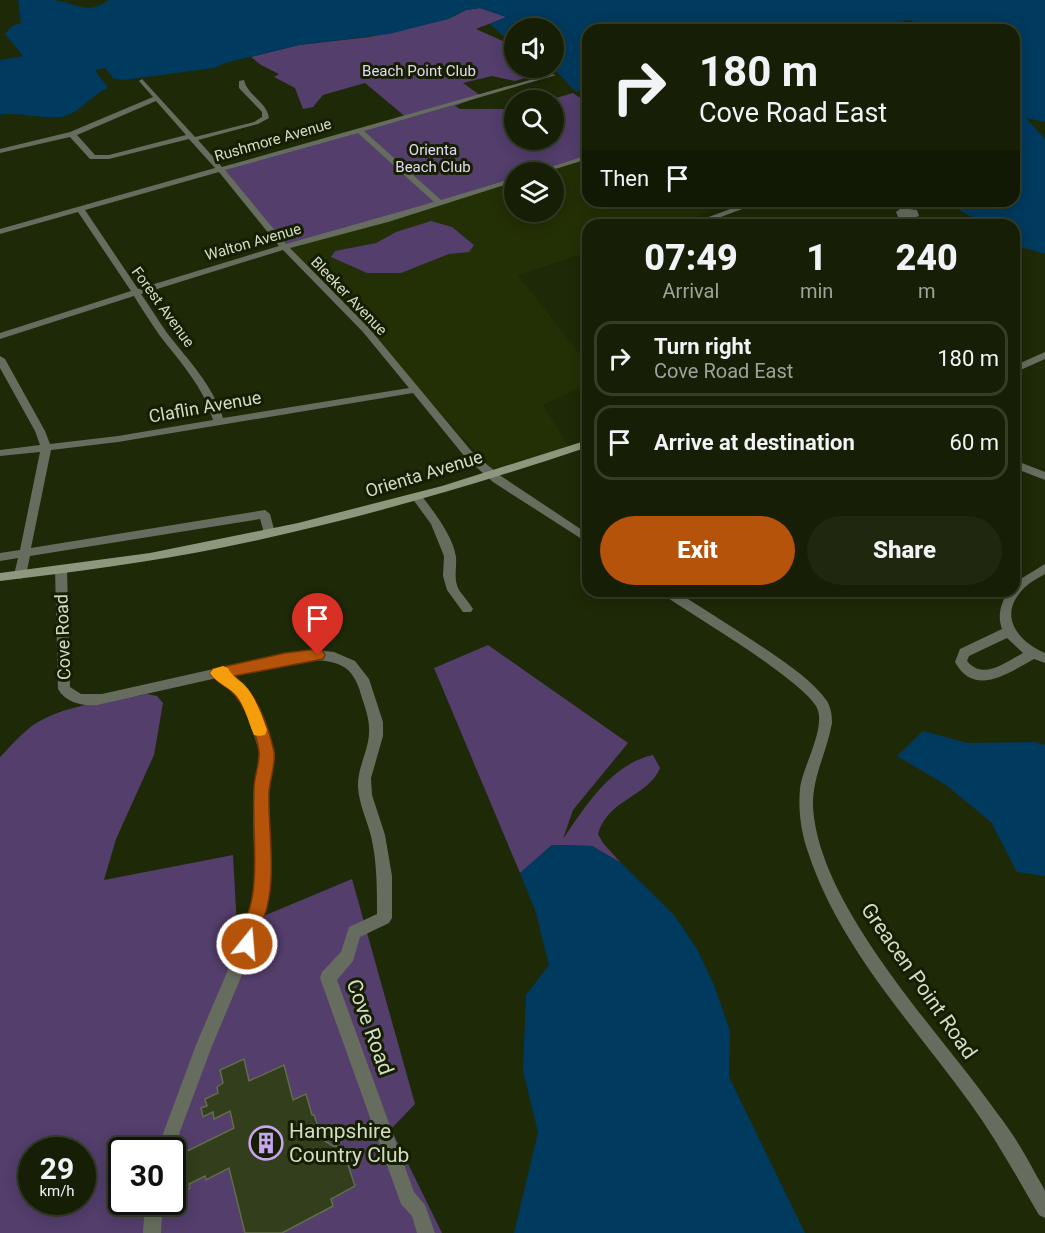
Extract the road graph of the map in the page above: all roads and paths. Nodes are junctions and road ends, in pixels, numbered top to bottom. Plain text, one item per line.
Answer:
1 (542, 78) edge
2 (142, 81) dead end
3 (242, 81) dead end
4 (156, 98) junction
5 (358, 130) junction
6 (72, 134) junction
7 (193, 137) junction
8 (0, 151) edge
9 (582, 159) edge
10 (564, 164) edge
11 (220, 169) junction
12 (504, 183) edge
13 (439, 203) junction
14 (743, 207) edge
15 (81, 210) junction
16 (904, 217) dead end
17 (708, 219) edge
18 (900, 219) edge
19 (0, 232) edge
20 (283, 246) junction
21 (135, 292) junction
22 (0, 336) edge
23 (1045, 355) edge
24 (0, 359) edge
25 (1020, 367) edge
26 (415, 390) junction
27 (219, 422) junction
28 (582, 445) edge
29 (46, 448) junction
30 (0, 453) edge
31 (1020, 466) edge
32 (490, 473) junction
33 (1045, 476) edge
34 (417, 498) junction
35 (268, 533) junction
36 (582, 535) edge
37 (24, 555) junction
38 (0, 557) edge
39 (1045, 568) edge
40 (61, 569) junction
41 (20, 575) junction
42 (0, 577) edge
43 (1020, 586) edge
44 (675, 597) edge
45 (1010, 597) edge
46 (467, 609) dead end
47 (1007, 632) junction
48 (1032, 654) junction
49 (1045, 658) edge
50 (218, 673) junction
51 (170, 1137) edge
52 (1045, 1209) edge
53 (153, 1215) edge
54 (152, 1233) edge
55 (426, 1233) edge

1 - 5 street, Rushmore Avenue
2 - 4 street, Bleeker Avenue
3 - 7 street
4 - 6 street
4 - 7 street, Bleeker Avenue
5 - 11 street, Rushmore Avenue
5 - 13 street
6 - 7 street
6 - 8 street
7 - 11 street, Bleeker Avenue
9 - 10 street
11 - 15 street, Rushmore Avenue
11 - 20 street, Bleeker Avenue
12 - 13 street, Walton Avenue
13 - 20 street, Walton Avenue
14 - 17 street
15 - 19 street, Rushmore Avenue
15 - 21 street, Forest Avenue
16 - 18 street
20 - 21 street, Walton Avenue
20 - 26 street, Bleeker Avenue
21 - 22 street, Walton Avenue
21 - 27 street, Forest Avenue
23 - 25 street
24 - 29 street
26 - 27 street, Claflin Avenue
26 - 32 street, Bleeker Avenue
27 - 29 street, Claflin Avenue
28 - 32 street, Orienta Avenue
29 - 30 street, Claflin Avenue
29 - 37 street
31 - 33 street
32 - 34 street, Orienta Avenue
32 - 36 street
34 - 35 street, Orienta Avenue
34 - 46 street
35 - 37 street
35 - 40 street, Orienta Avenue
37 - 38 street
37 - 41 street
39 - 43 street
40 - 41 street, Orienta Avenue
40 - 50 street, Cove Road
41 - 42 street, Orienta Avenue
44 - 52 street, Greacen Point Road
45 - 47 street
47 - 48 street
47 - 48 street
48 - 49 street
50 - 51 street
50 - 55 street, Cove Road
53 - 54 street

